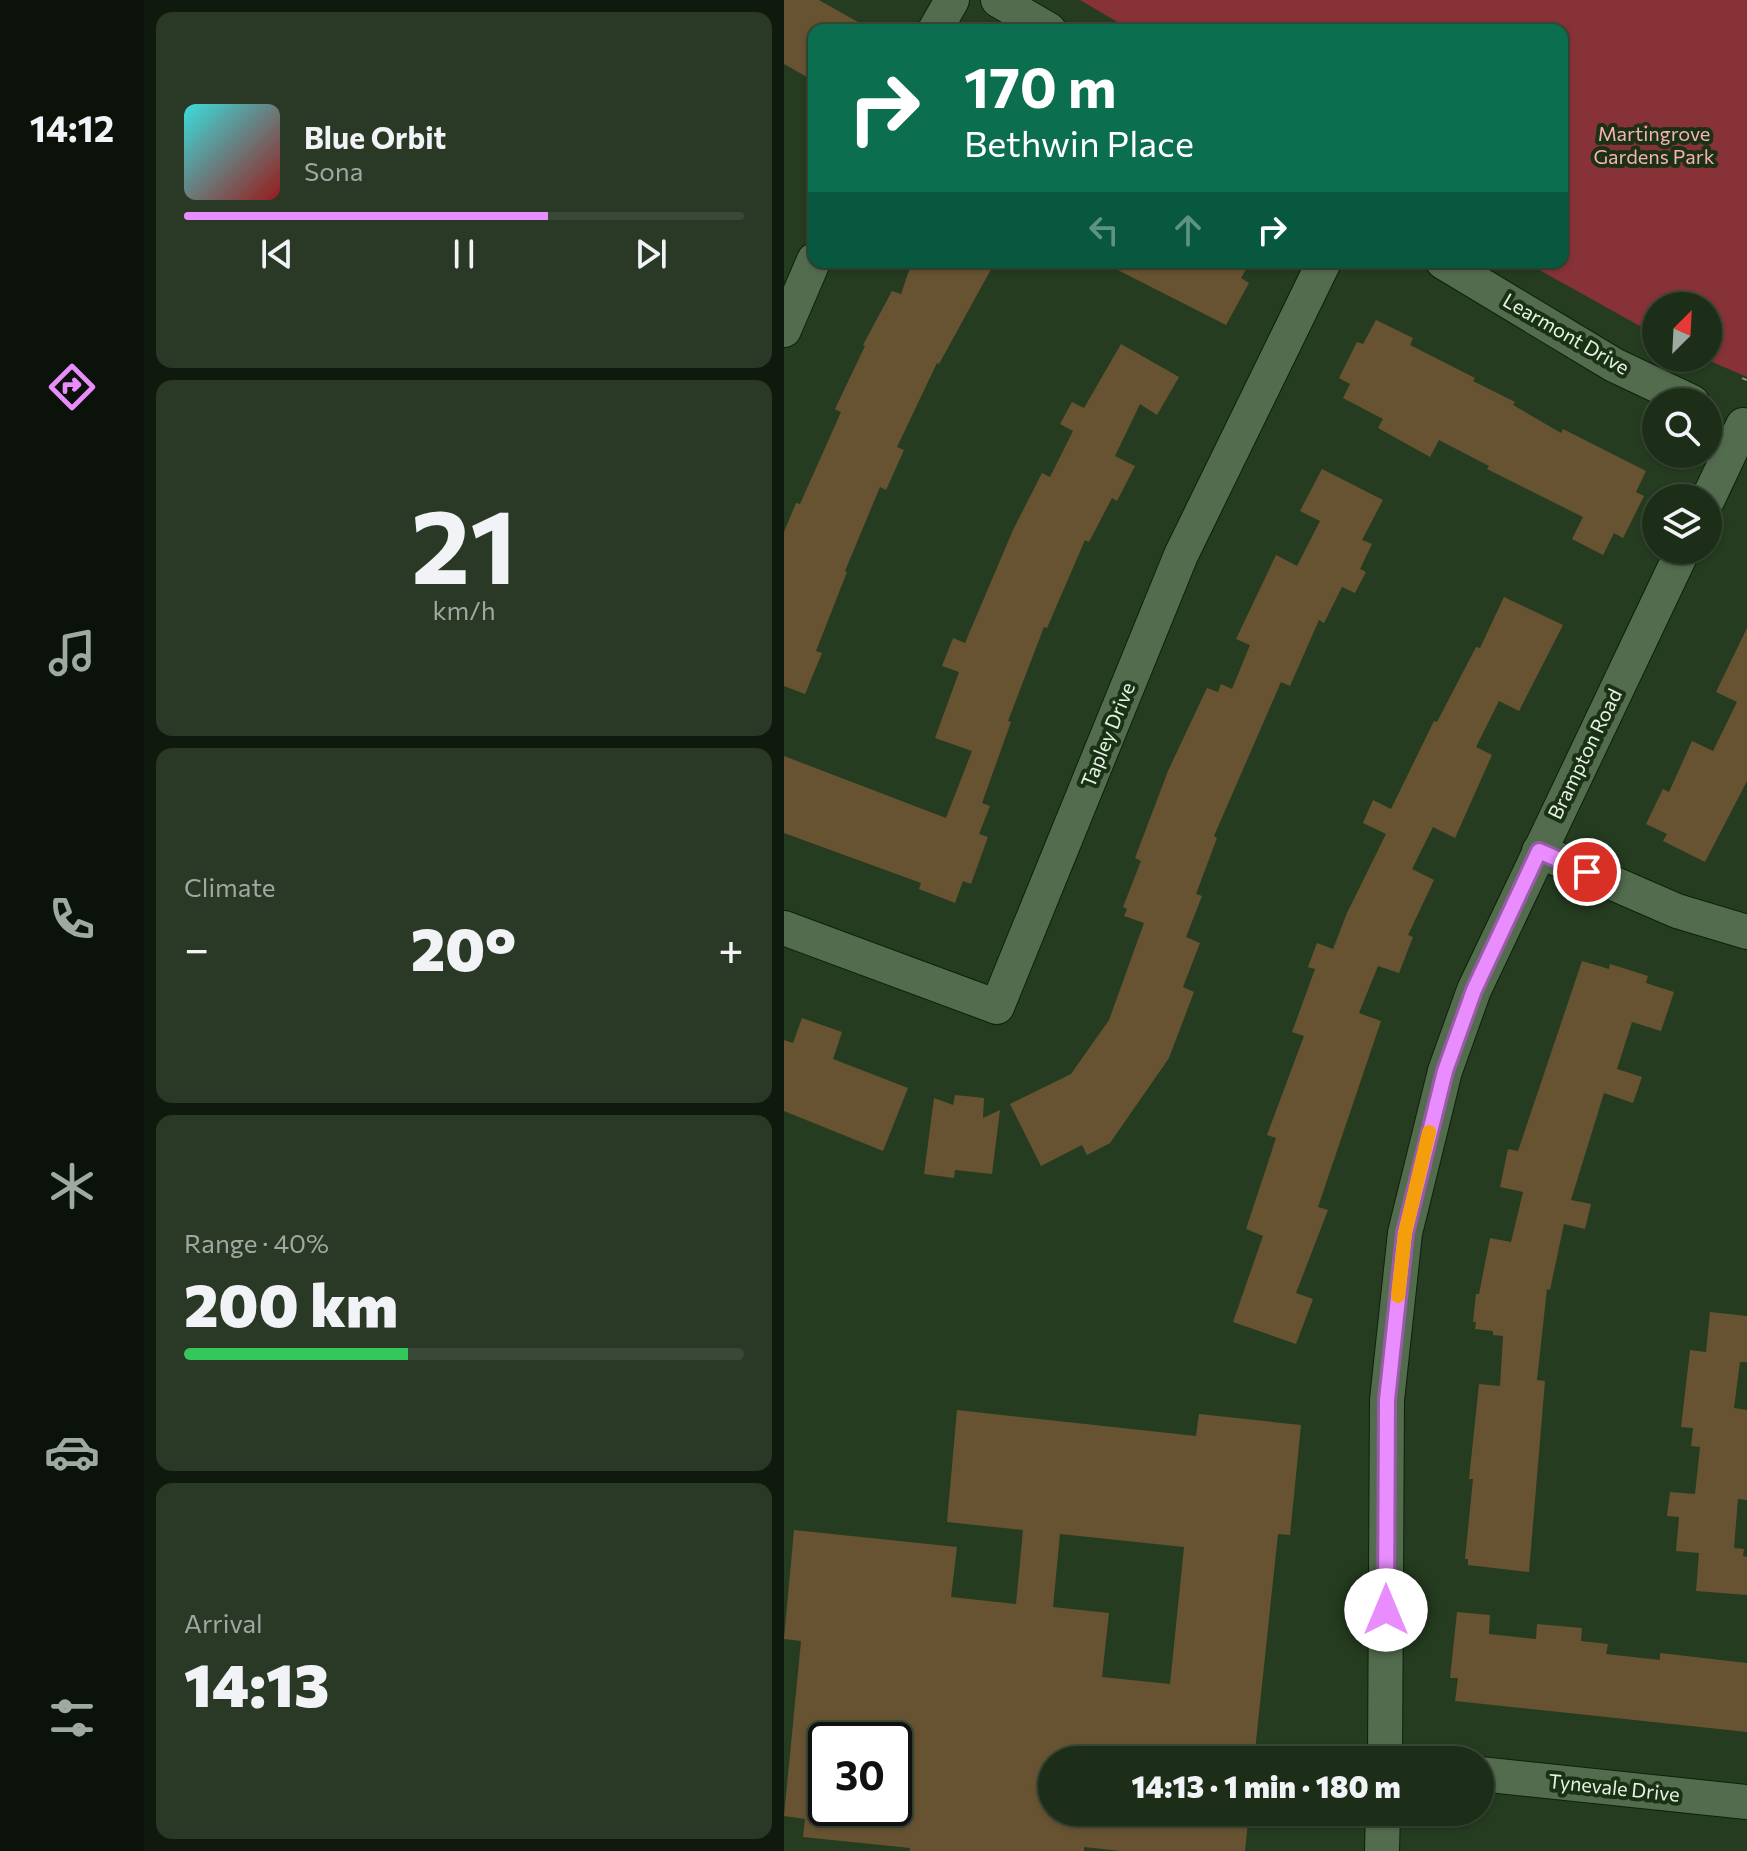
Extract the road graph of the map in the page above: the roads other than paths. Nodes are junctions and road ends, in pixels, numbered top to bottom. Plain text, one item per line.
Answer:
1 (952, 0) edge
2 (998, 0) edge
3 (938, 24) edge
4 (1039, 24) edge
5 (811, 268) edge
6 (1321, 268) edge
7 (1453, 268) edge
8 (784, 330) edge
9 (1662, 388) edge
10 (1722, 416) edge
11 (1745, 426) edge
12 (1716, 484) edge
13 (1676, 564) edge
14 (1539, 851) junction
15 (784, 928) edge
16 (1747, 932) edge
17 (1385, 1746) edge
18 (1494, 1775) edge
19 (1747, 1802) edge
20 (1383, 1826) edge
21 (1382, 1851) edge

1 - 3 street
2 - 4 street
5 - 8 street
6 - 15 street, Tapley Drive
7 - 9 street, Learmont Drive
10 - 11 street
11 - 12 street
13 - 14 street, Brampton Road
14 - 16 street
14 - 17 street, Brampton Road
18 - 19 street, Tynevale Drive
20 - 21 street

